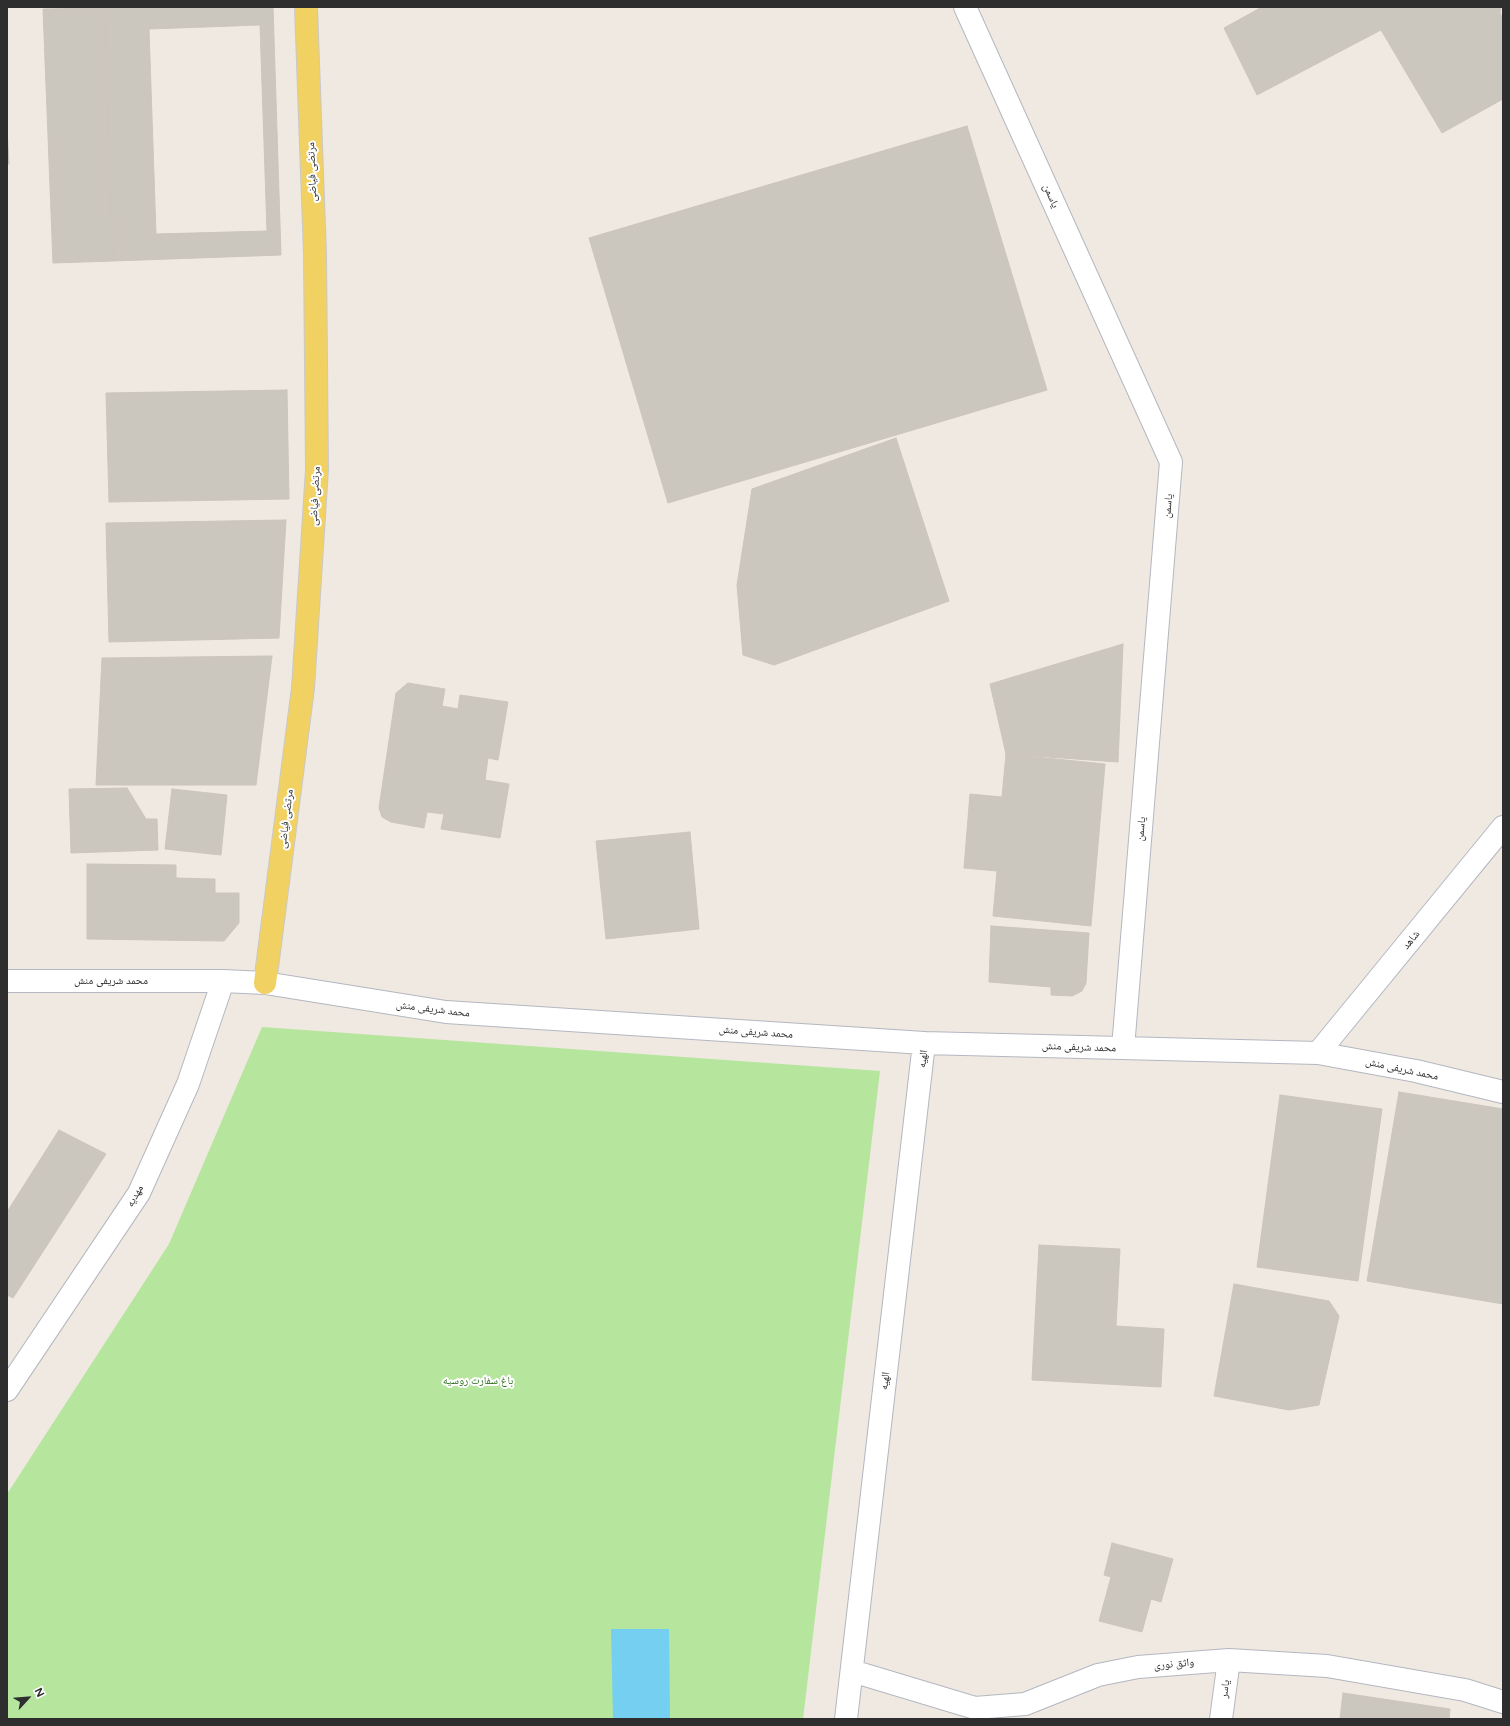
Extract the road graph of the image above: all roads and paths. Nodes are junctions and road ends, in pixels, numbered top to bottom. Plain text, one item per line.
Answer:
1 (306, 7) edge
2 (965, 7) edge
3 (1503, 827) edge
4 (7, 981) edge
5 (223, 981) junction
6 (265, 983) junction
7 (924, 1043) junction
8 (1123, 1048) junction
9 (1318, 1053) junction
10 (1503, 1092) edge
11 (7, 1390) edge
12 (1229, 1660) junction
13 (852, 1671) junction
14 (1503, 1702) edge
15 (846, 1719) edge
16 (1221, 1719) edge

1 - 6 main road, مرتضی فیاضی
2 - 8 street, یاسمن
3 - 9 street, شاهد
4 - 5 street, محمد شریفی منش
5 - 6 street, محمد شریفی منش
5 - 11 street, مهدیه
6 - 7 street, محمد شریفی منش
7 - 8 street, محمد شریفی منش
7 - 13 street, الهیه
8 - 9 street, محمد شریفی منش
9 - 10 street, محمد شریفی منش
12 - 13 street, واثق نوری
12 - 14 street, واثق نوری
12 - 16 street, یاسر
13 - 15 street, الهیه

